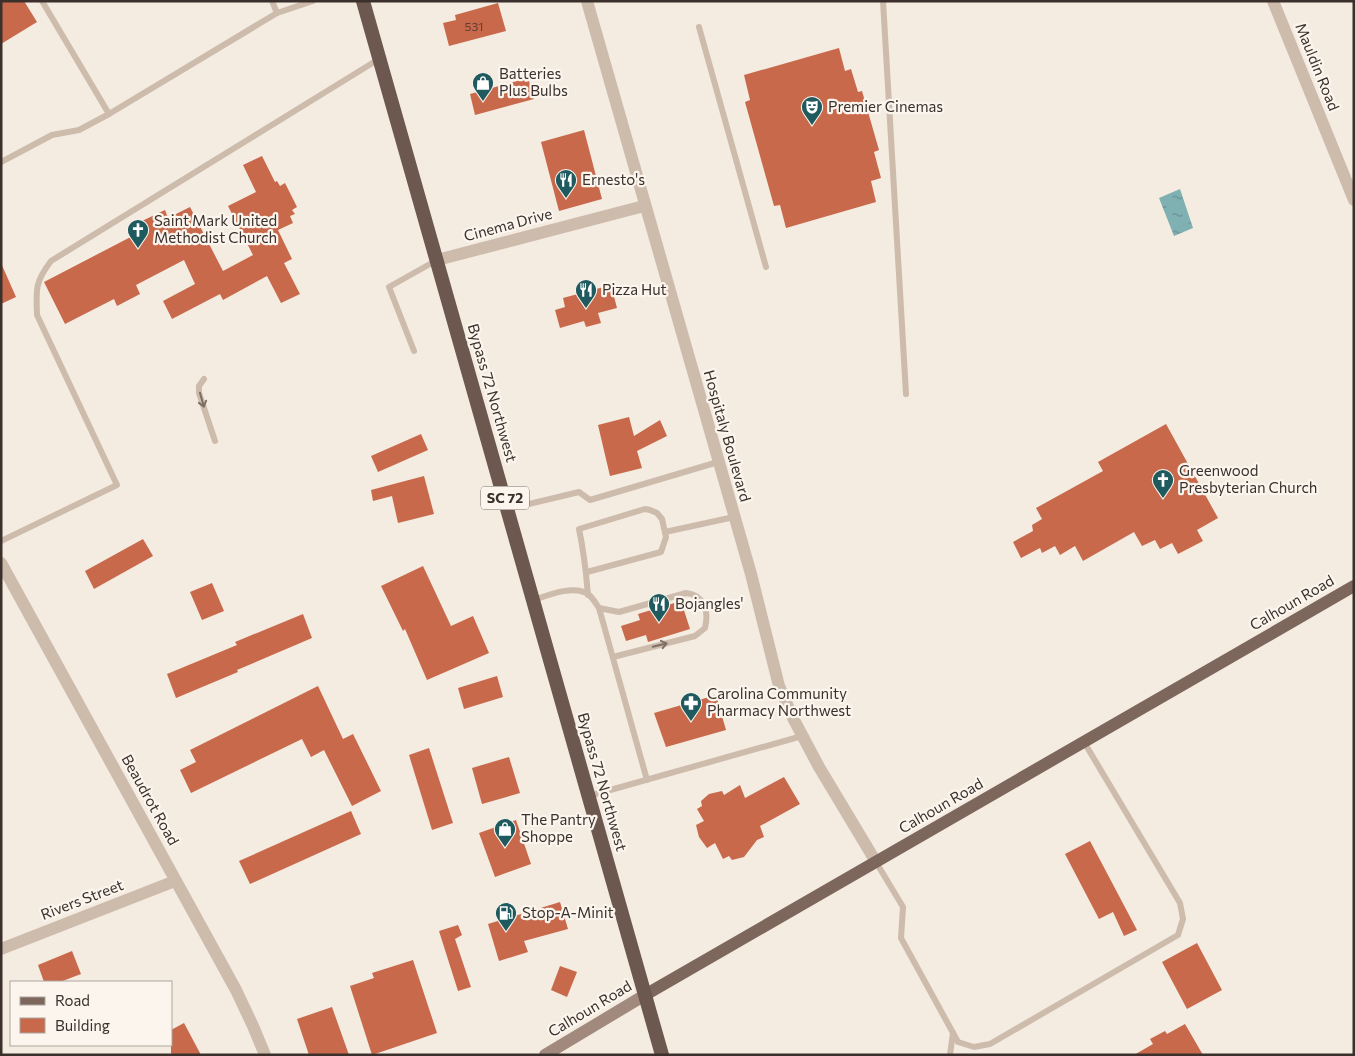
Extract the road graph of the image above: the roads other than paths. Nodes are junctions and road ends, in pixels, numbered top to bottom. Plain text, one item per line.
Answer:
1 (42, 1) edge
2 (272, 1) edge
3 (313, 1) edge
4 (363, 1) edge
5 (587, 1) edge
6 (883, 1) edge
7 (1273, 1) edge
8 (277, 13) junction
9 (700, 27) dead end
10 (379, 59) junction
11 (110, 114) junction
12 (1, 162) edge
13 (1354, 200) edge
14 (644, 206) junction
15 (437, 260) junction
16 (766, 267) dead end
17 (414, 351) dead end
18 (204, 379) dead end
19 (906, 394) dead end
20 (215, 441) dead end
21 (718, 462) junction
22 (508, 509) junction
23 (734, 517) junction
24 (665, 532) junction
25 (1, 541) edge
26 (1, 563) edge
27 (587, 572) junction
28 (1354, 586) edge
29 (588, 595) junction
30 (534, 600) junction
31 (599, 608) junction
32 (613, 657) junction
33 (802, 736) junction
34 (1084, 742) junction
35 (647, 780) junction
36 (589, 796) junction
37 (876, 862) junction
38 (175, 881) junction
39 (1, 949) edge
40 (645, 995) junction
41 (953, 1033) junction
42 (265, 1055) edge
43 (545, 1055) edge
44 (662, 1055) edge
45 (950, 1055) edge

1 - 11 lane
2 - 8 lane
3 - 8 lane
4 - 10 highway, Bypass 72 Northwest / SC 72
5 - 14 street, Hospitaly Boulevard
6 - 19 lane
7 - 13 street, Mauldin Road
8 - 11 lane
9 - 16 lane
10 - 15 highway, Bypass 72 Northwest / SC 72
10 - 25 lane
11 - 12 lane
14 - 15 street, Cinema Drive
14 - 21 street, Hospitaly Boulevard
15 - 17 lane
15 - 22 highway, Bypass 72 Northwest / SC 72
18 -> 20 lane
21 - 22 lane
21 - 23 street, Hospitaly Boulevard
22 - 30 highway, Bypass 72 Northwest / SC 72
23 - 24 lane
23 - 33 street, Hospitaly Boulevard
24 - 27 lane
24 - 27 lane
26 - 38 street, Beaudrot Road
27 - 29 lane
28 - 34 main road, Calhoun Road
29 - 30 lane
29 - 31 lane
30 - 36 highway, Bypass 72 Northwest / SC 72
31 - 32 lane
32 -> 31 lane
32 - 35 lane
33 - 35 lane
33 - 37 street, Hospitaly Boulevard
34 - 37 main road, Calhoun Road
34 - 41 lane
35 - 36 lane
36 - 40 highway, Bypass 72 Northwest / SC 72
37 - 40 main road, Calhoun Road
37 - 41 lane
38 - 39 street, Rivers Street
38 - 42 street, Beaudrot Road
40 - 43 main road, Calhoun Road
40 - 44 highway, SC 72
41 - 45 lane

